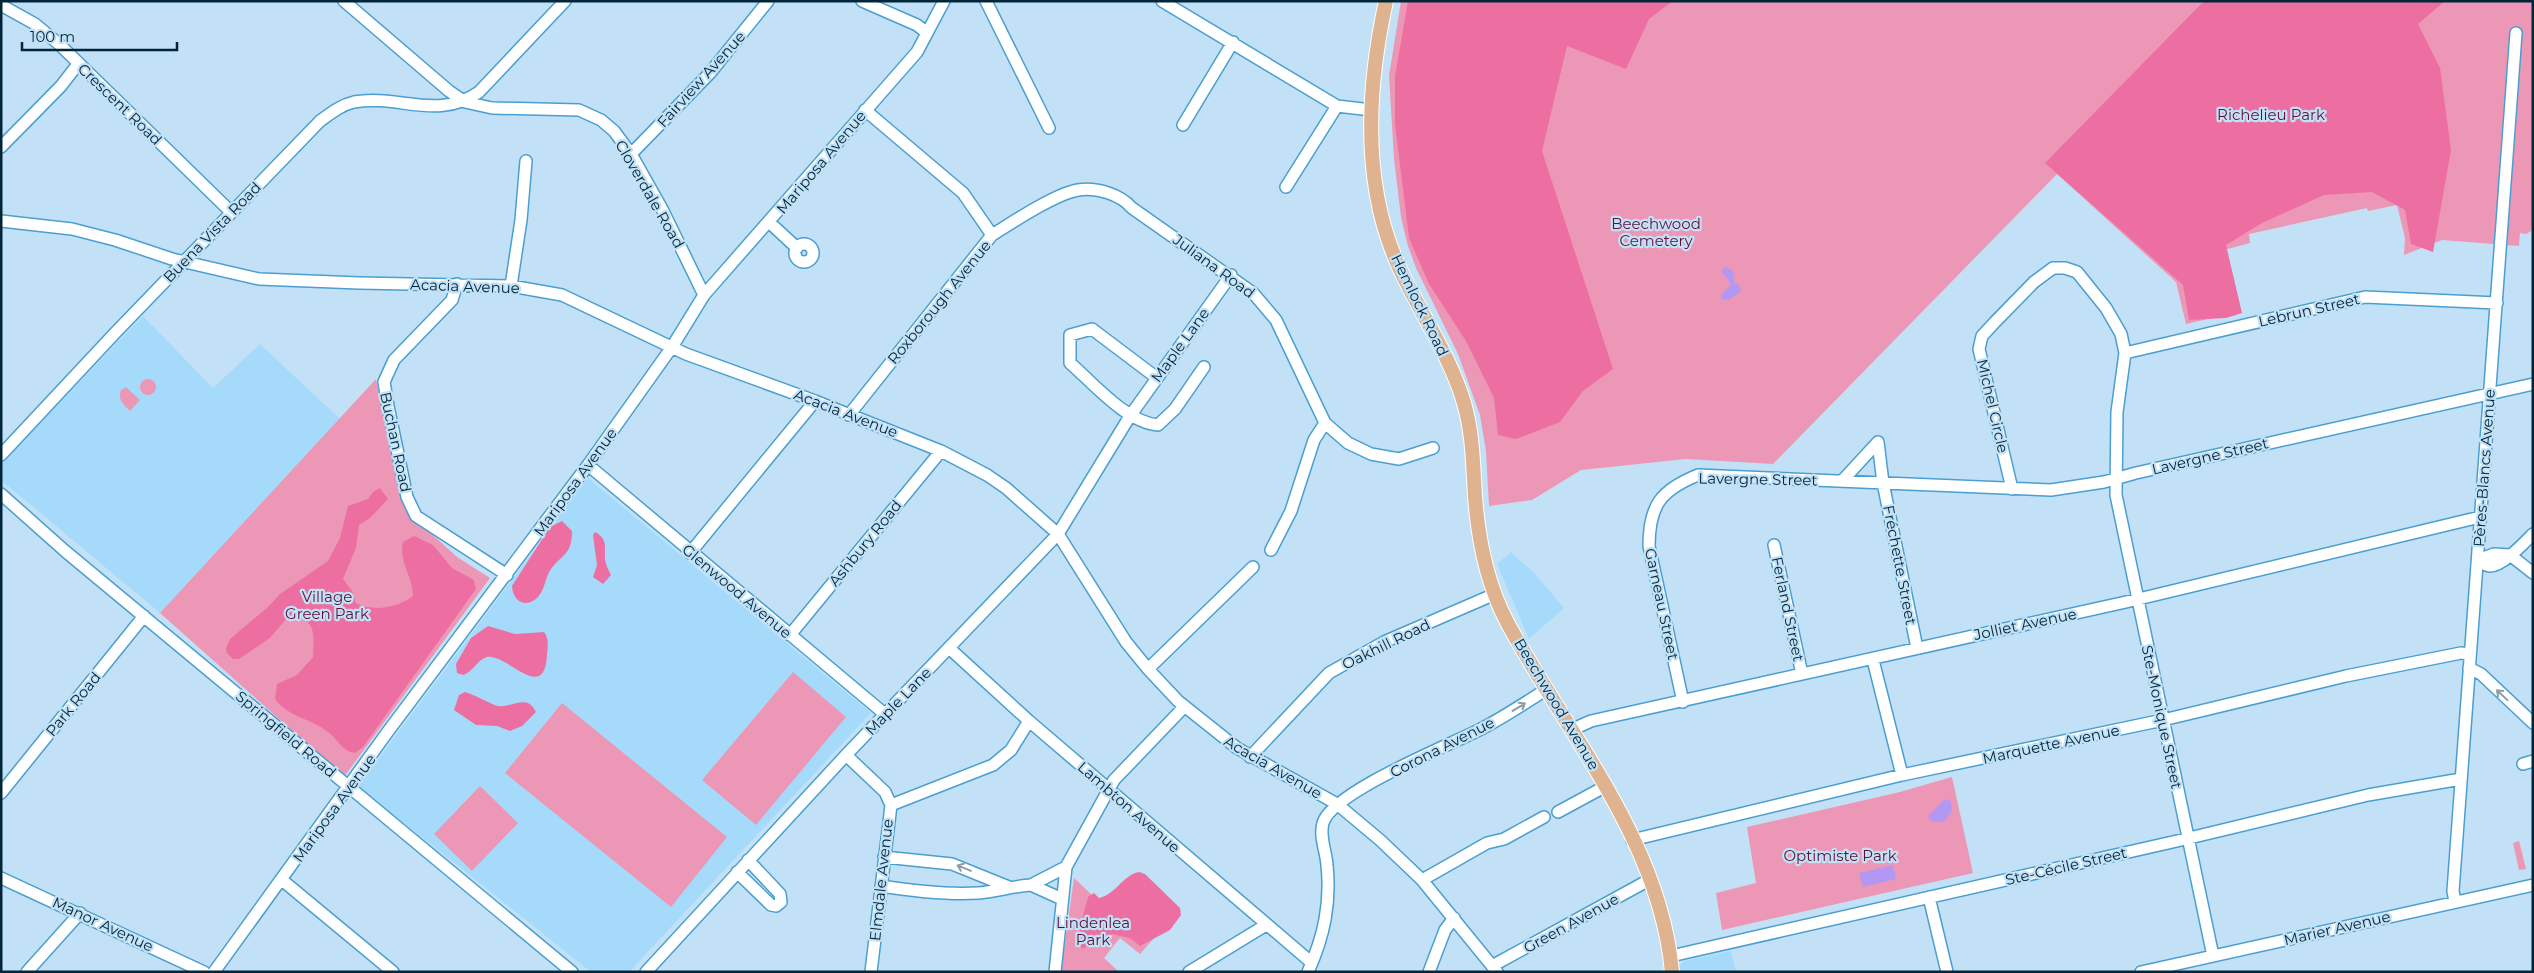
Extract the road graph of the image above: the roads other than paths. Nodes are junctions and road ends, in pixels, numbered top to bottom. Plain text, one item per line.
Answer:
1 (565, 1) edge
2 (768, 1) edge
3 (862, 1) edge
4 (944, 1) edge
5 (986, 1) edge
6 (1162, 1) edge
7 (1386, 1) edge
8 (348, 2) edge
9 (1, 5) edge
10 (927, 33) junction
11 (2516, 33) dead end
12 (1233, 42) junction
13 (78, 64) junction
14 (465, 102) junction
15 (1337, 106) junction
16 (865, 110) junction
17 (1371, 110) junction
18 (1183, 125) dead end
19 (1049, 128) dead end
20 (1, 147) edge
21 (631, 154) junction
22 (526, 161) dead end
23 (1286, 187) dead end
24 (231, 212) junction
25 (1, 221) edge
26 (769, 222) junction
27 (992, 235) junction
28 (797, 248) dead end
29 (184, 262) junction
30 (1230, 275) junction
31 (457, 284) junction
32 (511, 286) junction
33 (704, 295) junction
34 (2497, 303) junction
35 (672, 347) junction
36 (2125, 353) junction
37 (1204, 367) dead end
38 (1157, 378) junction
39 (2533, 384) edge
40 (2489, 392) junction
41 (815, 400) junction
42 (849, 415) junction
43 (1130, 416) junction
44 (1325, 423) junction
45 (1470, 429) joint
46 (1433, 448) dead end
47 (941, 451) junction
48 (1, 455) edge
49 (588, 465) junction
50 (2118, 477) junction
51 (1842, 481) junction
52 (1883, 483) junction
53 (1676, 484) joint
54 (2012, 489) junction
55 (1, 494) edge
56 (2480, 517) junction
57 (1058, 534) junction
58 (2533, 534) edge
59 (1774, 545) dead end
60 (1271, 550) dead end
61 (690, 553) junction
62 (2510, 555) junction
63 (2478, 560) junction
64 (1253, 567) dead end
65 (2533, 573) edge
66 (506, 575) junction
67 (1495, 594) junction
68 (2137, 599) junction
69 (144, 616) junction
70 (790, 635) junction
71 (949, 648) junction
72 (1917, 648) junction
73 (2470, 654) junction
74 (1873, 660) junction
75 (2469, 668) junction
76 (1148, 669) junction
77 (1802, 674) junction
78 (1547, 689) junction
79 (1683, 702) junction
80 (1184, 707) junction
81 (886, 716) junction
82 (2163, 720) junction
83 (1029, 721) junction
84 (2533, 723) edge
85 (1571, 730) junction
86 (846, 755) junction
87 (1250, 757) junction
88 (1902, 775) junction
89 (2461, 779) junction
90 (1606, 786) junction
91 (349, 788) junction
92 (1109, 790) junction
93 (1, 792) edge
94 (891, 804) junction
95 (1338, 804) junction
96 (1558, 812) dead end
97 (1544, 817) dead end
98 (2188, 838) junction
99 (1632, 840) junction
100 (884, 857) junction
101 (748, 860) junction
102 (1066, 867) junction
103 (737, 872) junction
104 (1, 878) edge
105 (282, 880) junction
106 (1422, 880) junction
107 (1650, 880) junction
108 (2533, 884) edge
109 (1031, 885) junction
110 (881, 886) junction
111 (1009, 887) junction
112 (1930, 897) junction
113 (1062, 899) junction
114 (2454, 902) junction
115 (80, 913) junction
116 (1454, 918) junction
117 (1266, 925) junction
118 (1671, 956) junction
119 (2213, 956) junction
120 (1310, 967) edge
121 (1495, 969) edge
122 (26, 972) edge
123 (204, 972) edge
124 (214, 972) edge
125 (393, 972) edge
126 (572, 972) edge
127 (646, 972) edge
128 (871, 972) edge
129 (1055, 972) edge
130 (1189, 972) edge
131 (1429, 972) edge
132 (1672, 972) edge
133 (1947, 972) edge
134 (2141, 972) edge

1 - 14 street
2 - 21 street, Fairview Avenue
3 - 10 street
4 - 10 street, Mariposa Avenue
5 - 19 street
6 - 12 street
7 - 17 main road, Hemlock Road
8 - 14 street, Cloverdale Road
9 - 13 street, Crescent Road
10 - 16 street, Mariposa Avenue
11 - 34 street, Pères-Blancs Avenue
12 - 15 street
12 - 18 street
13 - 20 street
13 - 24 street, Crescent Road
14 - 21 street, Cloverdale Road
14 - 24 street, Buena Vista Road
15 - 17 street
15 - 23 street
16 - 26 street, Mariposa Avenue
16 - 27 street, Roxborough Avenue
17 - 45 main road, Hemlock Road
21 - 33 street, Cloverdale Road
22 - 32 street
24 - 29 street, Buena Vista Road
25 - 29 street, Acacia Avenue
26 - 28 street
26 - 33 street, Mariposa Avenue
27 - 30 street, Juliana Road
27 - 42 street, Roxborough Avenue
29 - 31 street, Acacia Avenue
29 - 48 street, Buena Vista Road
30 - 38 street, Maple Lane
30 - 44 street, Juliana Road
31 - 32 street, Acacia Avenue
31 - 66 street, Buchan Road
32 - 35 street, Acacia Avenue
33 - 35 street, Mariposa Avenue
34 - 36 street, Lebrun Street
34 - 40 street, Pères-Blancs Avenue
35 - 41 street, Acacia Avenue
35 - 49 street, Mariposa Avenue
36 - 50 street, Michel Circle
36 - 54 street, Michel Circle
37 - 43 street
38 - 43 street, Maple Lane
38 - 43 street
39 - 40 street, Lavergne Street
40 - 50 street, Lavergne Street
40 - 56 street, Pères-Blancs Avenue
41 - 42 street, Acacia Avenue
41 - 61 street
42 - 47 street, Acacia Avenue
43 - 57 street, Maple Lane
44 - 46 street, Juliana Road
44 - 60 street
45 - 67 main road, Beechwood Avenue
47 - 57 street, Acacia Avenue
47 - 70 street, Ashbury Road
49 - 61 street, Glenwood Avenue
49 - 66 street, Mariposa Avenue
50 - 54 street, Lavergne Street
50 - 68 street, Ste-Monique Street
51 - 52 street, Lavergne Street
51 - 52 street
51 - 53 street, Lavergne Street
52 - 54 street, Lavergne Street
52 - 72 street, Fréchette Street
53 - 79 street, Garneau Street
55 - 69 street, Springfield Road
56 - 63 street, Pères-Blancs Avenue
56 - 68 street, Jolliet Avenue
57 - 71 street, Maple Lane
57 - 76 street, Acacia Avenue
58 - 62 street
59 - 77 street, Ferland Street
61 - 70 street, Glenwood Avenue
62 - 63 street
62 - 65 street
63 - 73 street, Pères-Blancs Avenue
64 - 76 street
66 - 91 street, Mariposa Avenue
67 - 78 main road, Beechwood Avenue
67 - 87 street, Oakhill Road
68 - 72 street, Jolliet Avenue
68 - 82 street, Ste-Monique Street
69 - 91 street, Springfield Road
69 - 93 street, Park Road
70 - 81 street, Glenwood Avenue
71 - 81 street, Maple Lane
71 - 83 street, Lambton Avenue
72 - 74 street, Jolliet Avenue
73 - 75 street, Pères-Blancs Avenue
73 - 82 street, Marquette Avenue
74 - 77 street, Jolliet Avenue
74 - 88 street
84 -> 75 street
75 - 89 street, Pères-Blancs Avenue
76 - 80 street, Acacia Avenue
77 - 79 street, Jolliet Avenue
78 - 85 main road, Beechwood Avenue
95 -> 78 street, Corona Avenue
79 - 85 street, Jolliet Avenue
80 - 87 street, Acacia Avenue
80 - 92 street
81 - 86 street, Maple Lane
82 - 88 street, Marquette Avenue
82 - 98 street, Ste-Monique Street
83 - 92 street, Lambton Avenue
83 - 94 street, Elmdale Avenue
85 - 90 main road, Beechwood Avenue
86 - 94 street
86 - 101 street, Maple Lane
87 - 95 street, Acacia Avenue
88 - 99 street, Marquette Avenue
89 - 98 street, Ste-Cécile Street
89 - 114 street, Pères-Blancs Avenue
90 - 96 street
90 - 99 main road, Beechwood Avenue
91 - 105 street, Mariposa Avenue
91 - 126 street, Springfield Road
92 - 102 street
92 - 117 street, Lambton Avenue
94 - 100 street, Elmdale Avenue
95 - 106 street, Acacia Avenue
95 - 120 street, Corona Avenue
97 - 106 street
98 - 112 street, Ste-Cécile Street
98 - 119 street, Ste-Monique Street
99 - 107 main road, Beechwood Avenue
100 - 110 street, Elmdale Avenue
111 -> 100 street
101 - 103 street, Maple Lane
101 - 103 street
102 - 109 street
102 - 113 street
103 - 127 street, Maple Lane
104 - 115 street, Manor Avenue
105 - 124 street, Mariposa Avenue
105 - 125 street
106 - 116 street, Acacia Avenue
107 - 118 main road, Beechwood Avenue
107 - 121 street, Green Avenue
108 - 114 street, Marier Avenue
109 - 111 street
109 - 113 street
110 - 111 street
110 - 128 street, Elmdale Avenue
112 - 118 street, Ste-Cécile Street
112 - 133 street
113 - 129 street
114 - 119 street, Marier Avenue
115 - 122 street
115 - 123 street, Manor Avenue
116 - 121 street, Acacia Avenue
116 - 131 street
117 - 120 street, Lambton Avenue
117 - 130 street
118 - 132 main road, Beechwood Avenue
119 - 134 street, Marier Avenue

